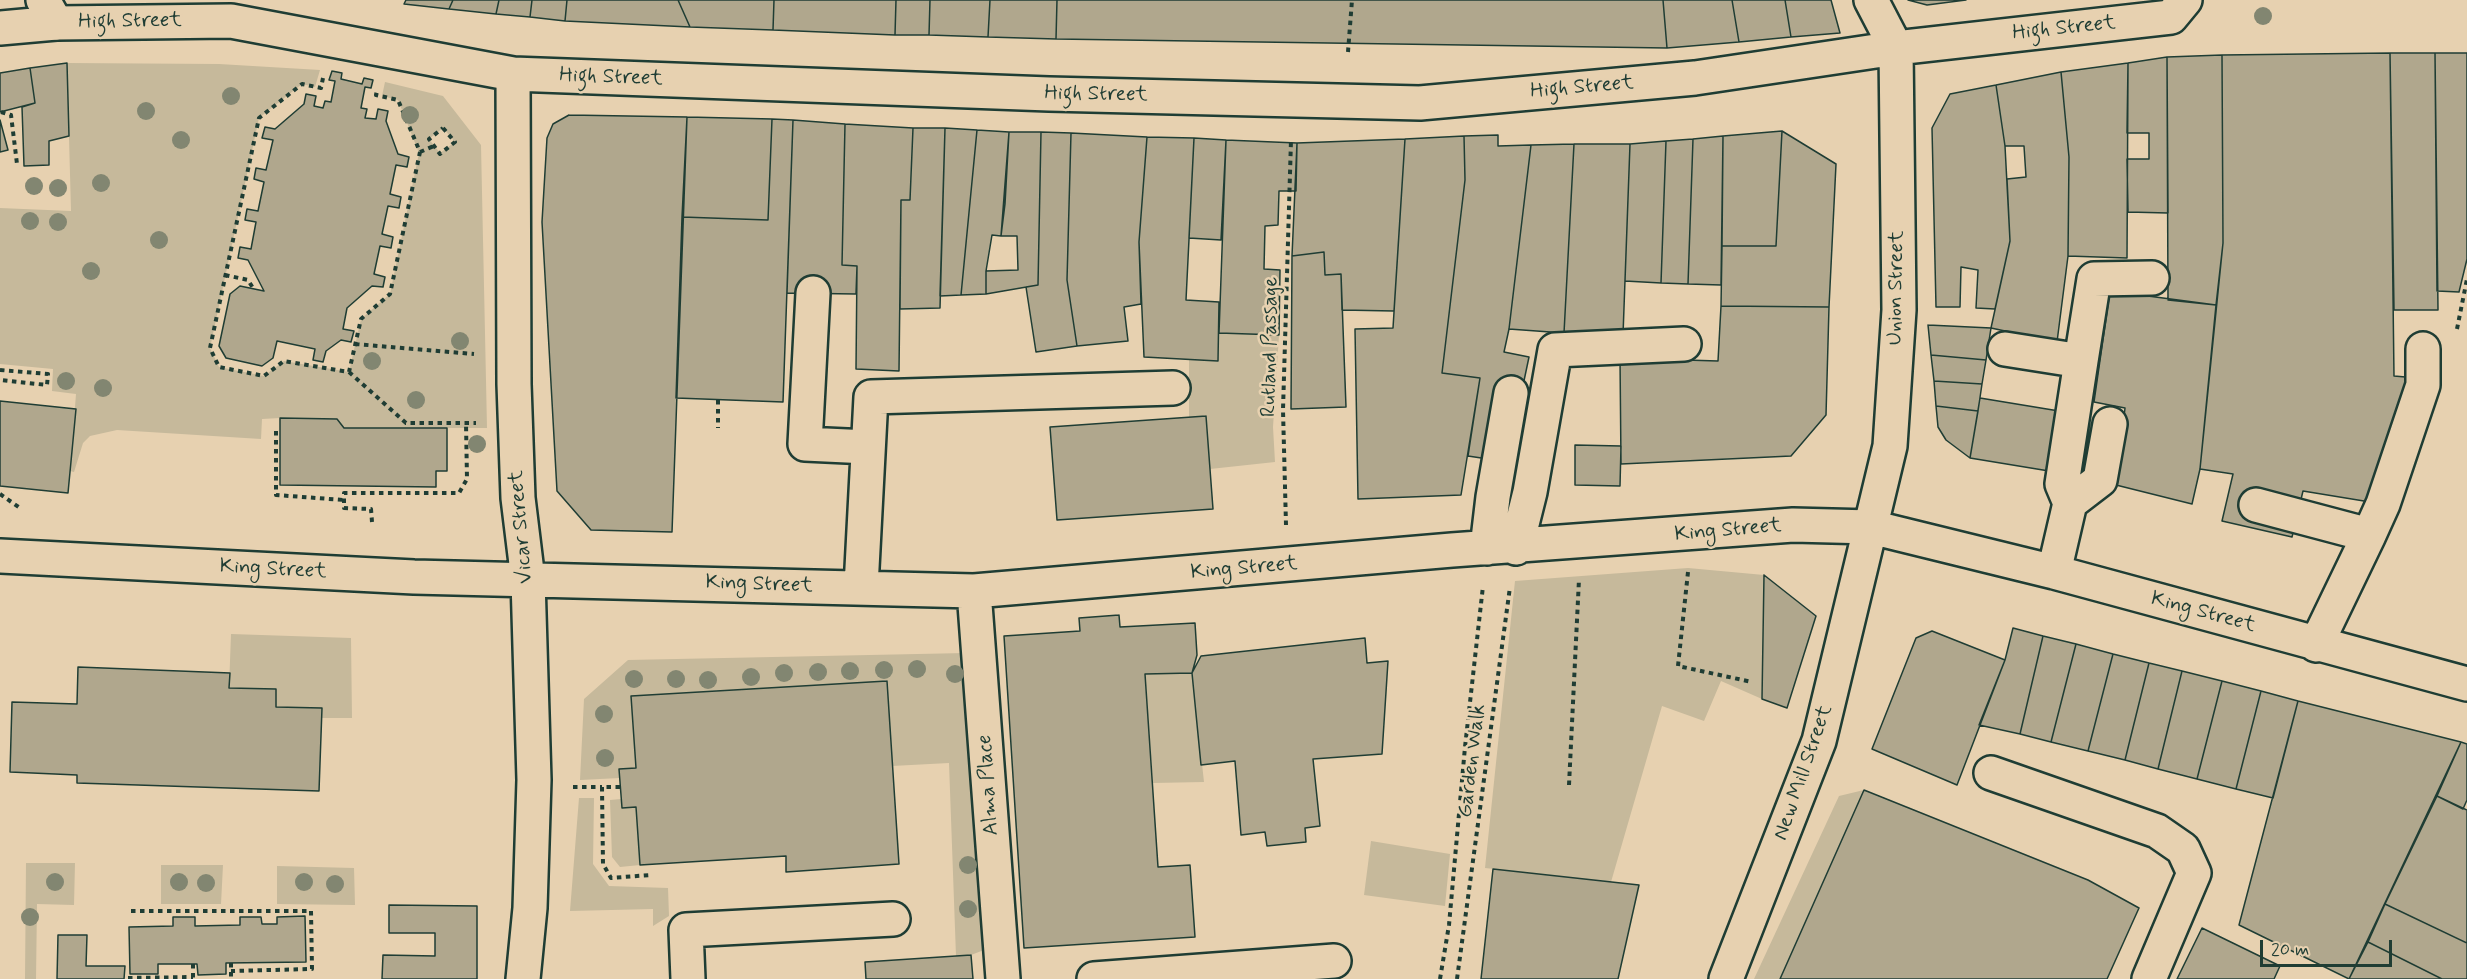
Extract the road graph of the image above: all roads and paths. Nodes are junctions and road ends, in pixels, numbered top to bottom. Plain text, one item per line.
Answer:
1 (1352, 0) edge
2 (1871, 0) edge
3 (2185, 0) edge
4 (49, 11) edge
5 (0, 28) edge
6 (1896, 48) junction
7 (1348, 52) dead end
8 (325, 70) dead end
9 (513, 74) junction
10 (376, 94) dead end
11 (1, 112) edge
12 (1291, 136) dead end
13 (434, 146) junction
14 (420, 152) junction
15 (17, 164) dead end
16 (225, 275) junction
17 (2152, 278) dead end
18 (253, 288) dead end
19 (813, 293) dead end
20 (355, 344) junction
21 (1684, 344) dead end
22 (2006, 349) dead end
23 (2423, 349) dead end
24 (462, 354) dead end
25 (2081, 361) junction
26 (0, 370) edge
27 (349, 372) junction
28 (0, 380) edge
29 (1173, 388) dead end
30 (1511, 393) dead end
31 (718, 400) dead end
32 (456, 423) dead end
33 (466, 423) dead end
34 (2110, 424) dead end
35 (718, 428) dead end
36 (276, 431) dead end
37 (868, 447) junction
38 (0, 494) edge
39 (344, 500) junction
40 (2070, 503) junction
41 (2256, 505) dead end
42 (20, 508) dead end
43 (372, 522) dead end
44 (1871, 526) junction
45 (2368, 535) junction
46 (1580, 542) junction
47 (1501, 548) junction
48 (0, 556) edge
49 (1288, 565) junction
50 (1688, 568) dead end
51 (2054, 572) junction
52 (528, 580) junction
53 (861, 587) junction
54 (974, 591) junction
55 (2316, 645) junction
56 (1752, 682) dead end
57 (2467, 684) edge
58 (1990, 772) dead end
59 (1569, 785) dead end
60 (620, 787) dead end
61 (650, 875) dead end
62 (131, 911) dead end
63 (894, 919) dead end
64 (1334, 961) dead end
65 (231, 963) dead end
66 (193, 964) dead end
67 (231, 971) junction
68 (128, 978) edge
69 (193, 978) edge
70 (231, 979) edge
71 (522, 979) edge
72 (688, 979) edge
73 (1003, 979) edge
74 (1094, 979) edge
75 (1440, 979) edge
76 (1457, 979) edge
77 (1726, 979) edge
78 (2149, 979) edge

1 - 7 path
2 - 6 street
3 - 6 street, High Street
4 - 5 street, High Street
4 - 9 street, High Street
6 - 9 street, High Street
6 - 44 street, Union Street
8 - 16 path
9 - 52 street, Vicar Street
10 - 14 path
11 - 15 path
12 - 49 path, Rutland Passage
13 - 13 path
13 - 14 path
14 - 20 path
16 - 18 path
16 - 27 path
17 - 25 street
19 - 37 street
20 - 24 path
20 - 27 path
21 - 47 street
22 - 25 street
23 - 45 street
25 - 40 street
26 - 28 path
27 - 32 path
29 - 37 street
30 - 47 street
31 - 35 path
33 - 39 path
34 - 40 street
36 - 39 path
37 - 53 street
38 - 42 path
39 - 43 path
40 - 51 street
41 - 45 street
44 - 46 street, King Street
44 - 51 street, King Street
44 - 77 street, New Mill Street
45 - 55 street
46 - 47 street, King Street
46 - 59 path
47 - 49 street, King Street
47 - 75 path, Garden Walk
47 - 76 path, Garden Walk
48 - 52 street, King Street
49 - 54 street, King Street
50 - 56 path
51 - 55 street, King Street
52 - 53 street, King Street
52 - 71 street, Vicar Street
53 - 54 street, King Street
54 - 73 street, Alma Place
55 - 57 street, King Street
58 - 78 street
60 - 61 path
62 - 67 path
63 - 72 street
64 - 74 street
65 - 67 path
66 - 69 path
67 - 70 path
68 - 69 path

